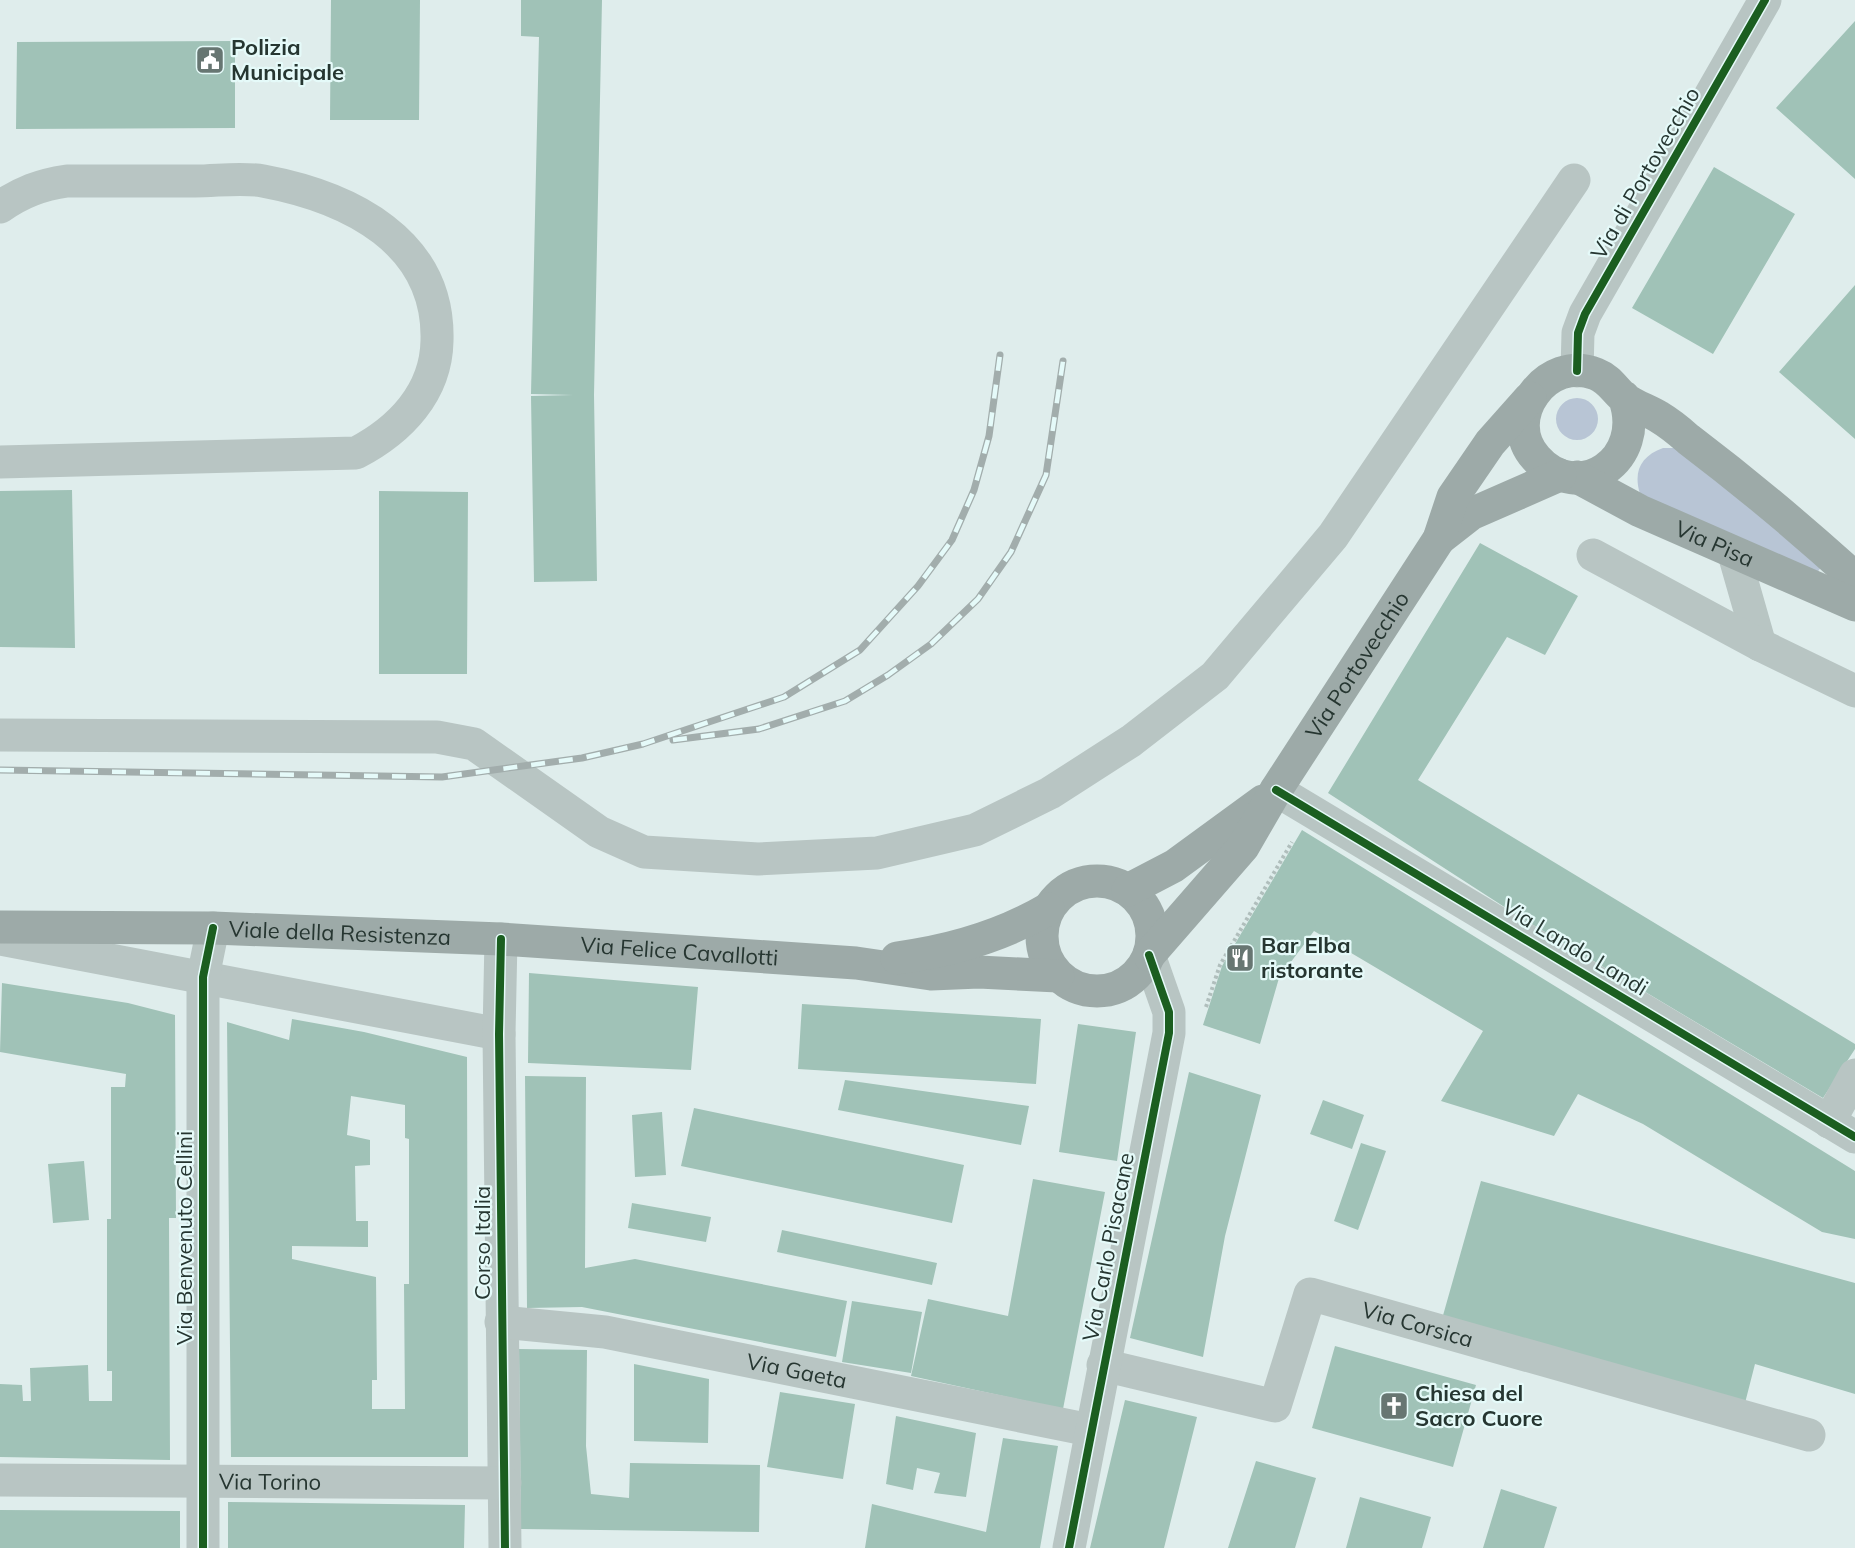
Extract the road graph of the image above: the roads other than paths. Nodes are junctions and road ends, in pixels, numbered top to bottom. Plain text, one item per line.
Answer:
1 (1766, 0) edge
2 (1574, 180) dead end
3 (0, 207) edge
4 (1577, 371) junction
5 (1624, 397) junction
6 (1530, 398) junction
7 (0, 462) edge
8 (1568, 476) junction
9 (1439, 539) junction
10 (1734, 554) junction
11 (1593, 555) dead end
12 (1855, 578) edge
13 (1855, 605) edge
14 (1760, 645) junction
15 (1855, 691) edge
16 (0, 735) edge
17 (1276, 790) junction
18 (1128, 890) junction
19 (1048, 909) junction
20 (0, 927) edge
21 (213, 928) junction
22 (0, 939) edge
23 (501, 939) junction
24 (1149, 955) junction
25 (856, 963) junction
26 (1058, 976) junction
27 (203, 977) junction
28 (499, 1034) junction
29 (1855, 1075) edge
30 (1842, 1129) edge
31 (501, 1322) junction
32 (1103, 1365) junction
33 (1090, 1430) junction
34 (1809, 1436) dead end
35 (0, 1480) edge
36 (202, 1482) junction
37 (505, 1483) junction
38 (203, 1548) edge
39 (505, 1548) edge
40 (1069, 1548) edge

1 - 4 street, Via di Portovecchio
2 - 16 street
3 - 7 street
4 - 5 main road
4 - 6 main road
5 - 8 main road
5 - 12 main road
6 - 8 main road
6 - 9 main road, Via Portovecchio
8 - 9 main road, Via Portovecchio
8 - 10 main road, Via Pisa
9 - 17 main road, Via Portovecchio
10 - 13 main road, Via Pisa
10 - 14 street
11 - 14 street
14 - 15 street
17 - 18 main road
17 - 24 main road
17 - 30 street, Via Lando Landi
18 - 19 main road, Via Felice Cavallotti
18 - 24 main road
19 - 25 main road, Via Felice Cavallotti
19 - 26 main road
20 - 21 main road, Viale della Resistenza
21 - 23 main road, Viale della Resistenza
21 - 27 street, Via Benvenuto Cellini
22 - 27 street
23 - 25 main road, Via Felice Cavallotti
23 - 28 street, Corso Italia
24 - 26 main road, Via Felice Cavallotti
24 - 32 street, Via Carlo Pisacane
25 - 26 main road, Via Felice Cavallotti
27 - 28 street
27 - 36 street, Via Benvenuto Cellini
28 - 31 street, Corso Italia
29 - 30 street
31 - 33 street, Via Gaeta
31 - 37 street, Corso Italia
32 - 33 street, Via Carlo Pisacane
32 - 34 street, Via Corsica
33 - 40 street, Via Carlo Pisacane
35 - 36 street, Via Torino
36 - 37 street, Via Torino
36 - 38 street, Via Benvenuto Cellini
37 - 39 street, Corso Italia

